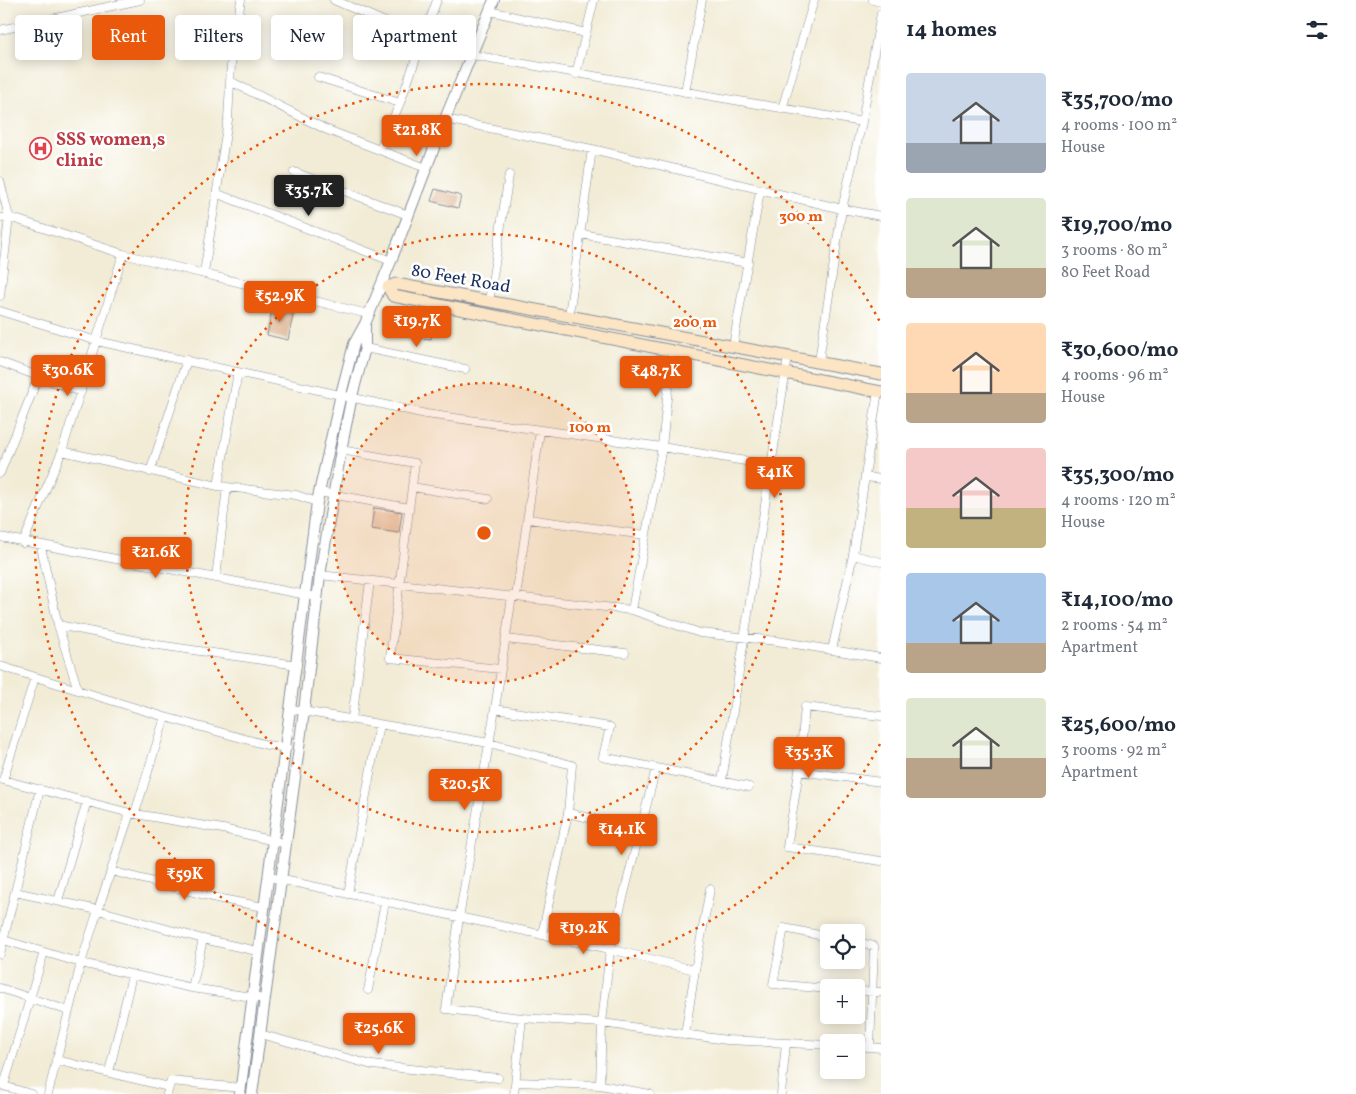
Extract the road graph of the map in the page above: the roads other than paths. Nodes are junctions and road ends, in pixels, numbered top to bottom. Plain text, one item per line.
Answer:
1 (140, 0) edge
2 (241, 0) edge
3 (334, 0) edge
4 (437, 0) edge
5 (494, 0) edge
6 (594, 0) edge
7 (702, 0) edge
8 (814, 0) edge
9 (872, 0) edge
10 (881, 2) edge
11 (490, 11) junction
12 (881, 13) edge
13 (369, 15) edge
14 (431, 15) edge
15 (0, 30) edge
16 (586, 34) junction
17 (477, 42) edge
18 (476, 56) edge
19 (415, 60) edge
20 (470, 60) edge
21 (576, 74) junction
22 (318, 77) dead end
23 (230, 81) junction
24 (686, 92) junction
25 (400, 103) junction
26 (782, 109) junction
27 (444, 119) junction
28 (862, 122) junction
29 (592, 148) junction
30 (380, 149) junction
31 (426, 168) junction
32 (294, 172) dead end
33 (509, 175) dead end
34 (0, 181) edge
35 (760, 191) junction
36 (218, 194) junction
37 (842, 209) junction
38 (408, 215) junction
39 (881, 216) edge
40 (9, 217) junction
41 (0, 218) edge
42 (580, 234) junction
43 (123, 254) junction
44 (391, 261) junction
45 (748, 263) junction
46 (204, 273) junction
47 (384, 286) junction
48 (0, 296) edge
49 (489, 301) junction
50 (0, 311) edge
51 (569, 316) junction
52 (366, 319) junction
53 (97, 341) junction
54 (734, 346) junction
55 (365, 348) junction
56 (672, 350) junction
57 (788, 357) junction
58 (187, 360) junction
59 (819, 361) junction
60 (0, 362) edge
61 (466, 369) dead end
62 (238, 372) junction
63 (785, 373) junction
64 (881, 374) edge
65 (39, 375) junction
66 (81, 392) junction
67 (880, 392) edge
68 (346, 395) junction
69 (540, 431) junction
70 (662, 447) junction
71 (341, 450) junction
72 (62, 451) junction
73 (769, 465) junction
74 (0, 472) edge
75 (150, 472) junction
76 (866, 477) junction
77 (881, 479) edge
78 (218, 486) junction
79 (227, 487) junction
80 (412, 487) junction
81 (332, 494) junction
82 (318, 497) junction
83 (488, 499) dead end
84 (409, 508) junction
85 (528, 519) junction
86 (645, 535) junction
87 (0, 537) edge
88 (23, 543) junction
89 (41, 547) junction
90 (853, 555) junction
91 (881, 562) edge
92 (320, 575) junction
93 (216, 578) junction
94 (370, 581) junction
95 (400, 584) junction
96 (304, 595) junction
97 (317, 597) junction
98 (514, 597) junction
99 (632, 610) junction
100 (58, 626) junction
101 (742, 637) junction
102 (506, 639) junction
103 (832, 650) junction
104 (625, 653) dead end
105 (881, 658) edge
106 (297, 665) junction
107 (0, 666) edge
108 (501, 669) junction
109 (35, 677) junction
110 (78, 690) junction
111 (495, 708) junction
112 (291, 709) junction
113 (304, 711) junction
114 (165, 716) junction
115 (881, 716) edge
116 (352, 719) junction
117 (379, 724) junction
118 (489, 743) junction
119 (287, 748) junction
120 (656, 768) junction
121 (799, 771) junction
122 (1, 779) edge
123 (722, 781) junction
124 (881, 782) edge
125 (749, 787) dead end
126 (0, 788) edge
127 (40, 789) junction
128 (87, 801) junction
129 (133, 813) junction
130 (568, 813) junction
131 (640, 830) junction
132 (275, 841) junction
133 (287, 844) junction
134 (881, 862) edge
135 (111, 871) junction
136 (269, 877) junction
137 (282, 880) junction
138 (710, 889) dead end
139 (15, 892) junction
140 (348, 894) junction
141 (58, 901) junction
142 (385, 902) junction
143 (264, 907) junction
144 (98, 910) junction
145 (458, 918) junction
146 (542, 935) junction
147 (820, 935) edge
148 (203, 939) junction
149 (2, 940) edge
150 (877, 946) edge
151 (610, 949) junction
152 (257, 951) junction
153 (44, 952) junction
154 (0, 954) edge
155 (81, 963) junction
156 (696, 970) junction
157 (132, 975) junction
158 (0, 988) edge
159 (192, 988) junction
160 (820, 988) edge
161 (368, 990) dead end
162 (865, 992) edge
163 (871, 992) junction
164 (881, 992) edge
165 (30, 997) junction
166 (253, 998) junction
167 (265, 999) junction
168 (68, 1011) junction
169 (522, 1018) junction
170 (602, 1023) junction
171 (260, 1034) junction
172 (685, 1034) junction
173 (786, 1043) junction
174 (820, 1045) edge
175 (865, 1047) edge
176 (870, 1047) junction
177 (881, 1048) edge
178 (56, 1060) junction
179 (109, 1072) junction
180 (498, 1078) dead end
181 (516, 1082) junction
182 (2, 1085) edge
183 (600, 1085) junction
184 (168, 1091) edge
185 (241, 1091) edge
186 (31, 1094) edge
187 (48, 1094) edge
188 (252, 1094) edge
189 (514, 1094) edge
190 (650, 1094) edge
191 (781, 1094) edge

1 - 15 street
2 - 23 street
3 - 13 street
4 - 14 street
5 - 11 street
6 - 16 street
7 - 24 street
8 - 26 street
9 - 10 street
11 - 16 street
11 - 17 street
12 - 28 street
16 - 21 street
18 - 21 street
19 - 25 street
20 - 27 street
21 - 24 street
22 - 25 street
23 - 30 street
23 - 36 street
24 - 26 street
25 - 30 street
26 - 28 street
27 - 29 street
27 - 31 street
28 - 37 street
29 - 35 street
29 - 42 street
30 - 31 street
31 - 38 street
32 - 38 street
33 - 49 street
34 - 40 street
35 - 37 street
35 - 45 street
36 - 44 street
36 - 46 street
37 - 39 street
37 - 59 street
38 - 44 street
40 - 41 street
40 - 43 street
40 - 48 street
42 - 45 street
42 - 51 street
43 - 46 street
43 - 53 street
44 - 47 street
45 - 54 street
46 - 52 street
47 - 49 main road, 80 Feet Road
47 - 52 street
47 - 56 main road, 80 Feet Road
49 - 51 main road, 80 Feet Road
50 - 53 street
51 - 54 main road, 80 Feet Road
52 - 55 street
52 - 68 street
53 - 58 street
53 - 66 street
54 - 57 main road, 80 Feet Road
55 - 61 street
55 - 68 street
56 - 63 main road, 80 Feet Road
56 - 70 street
57 - 59 main road, 80 Feet Road
57 - 63 street
58 - 62 street
58 - 75 street
59 - 64 main road, 80 Feet Road
60 - 65 street
62 - 68 street
62 - 78 street
63 - 67 main road, 80 Feet Road
63 - 73 street
65 - 66 street
65 - 74 street
66 - 72 street
67 - 76 street
68 - 69 street
68 - 71 street
68 - 82 street
69 - 70 street
69 - 85 street
70 - 73 street
70 - 86 street
71 - 80 street
71 - 81 street
72 - 75 street
72 - 88 street
73 - 101 street
75 - 78 street
76 - 77 street
76 - 90 street
78 - 79 street
79 - 82 street
79 - 93 street
80 - 83 street
80 - 84 street
81 - 82 street
81 - 84 street
81 - 92 street
82 - 96 street
84 - 95 street
85 - 86 street
85 - 98 street
86 - 99 street
87 - 88 street
88 - 89 street
89 - 93 street
89 - 100 street
90 - 91 street
90 - 103 street
92 - 94 street
92 - 97 street
93 - 96 street
94 - 95 street
94 - 116 street
95 - 98 street
95 - 108 street
96 - 97 street
96 - 106 street
97 - 113 street
98 - 99 street
98 - 102 street
99 - 101 street
100 - 106 street
100 - 110 street
101 - 103 street
101 - 123 street
102 - 104 street
102 - 108 street
103 - 105 street
106 - 112 street
107 - 109 street
108 - 111 street
109 - 110 street
109 - 122 street
110 - 114 street
111 - 118 street
111 - 120 street
112 - 113 street
112 - 119 street
113 - 116 street
113 - 133 street
114 - 119 street
114 - 129 street
115 - 121 street
116 - 117 street
117 - 118 street
117 - 140 street
118 - 130 street
118 - 145 street
119 - 132 street
120 - 123 street
120 - 131 street
121 - 124 street
121 - 134 street
122 - 126 street
122 - 127 street
123 - 125 street
127 - 128 street
127 - 139 street
128 - 129 street
128 - 141 street
129 - 132 street
129 - 135 street
130 - 131 street
130 - 146 street
131 - 151 street
132 - 133 street
132 - 136 street
133 - 137 street
135 - 143 street
135 - 144 street
136 - 137 street
136 - 143 street
137 - 140 street
137 - 167 street
138 - 156 street
139 - 141 street
139 - 149 street
140 - 142 street
141 - 144 street
142 - 145 street
142 - 161 street
143 - 152 street
144 - 148 street
144 - 155 street
145 - 146 street
145 - 169 street
146 - 151 street
147 - 160 street
148 - 152 street
148 - 159 street
149 - 153 street
149 - 154 street
150 - 163 street
151 - 156 street
151 - 170 street
152 - 166 street
153 - 155 street
153 - 165 street
155 - 157 street
155 - 168 street
156 - 172 street
157 - 159 street
157 - 179 street
158 - 165 street
159 - 166 street
162 - 163 street
163 - 164 street
163 - 176 street
165 - 168 street
165 - 182 street
166 - 167 street
166 - 185 street
167 - 171 street
168 - 178 street
169 - 170 street
169 - 181 street
170 - 172 street
170 - 183 street
171 - 180 street
171 - 188 street
172 - 173 street
173 - 174 street
173 - 191 street
175 - 176 street
176 - 177 street
178 - 179 street
178 - 187 street
179 - 184 street
181 - 183 street
181 - 189 street
182 - 186 street
183 - 190 street
184 - 185 street

